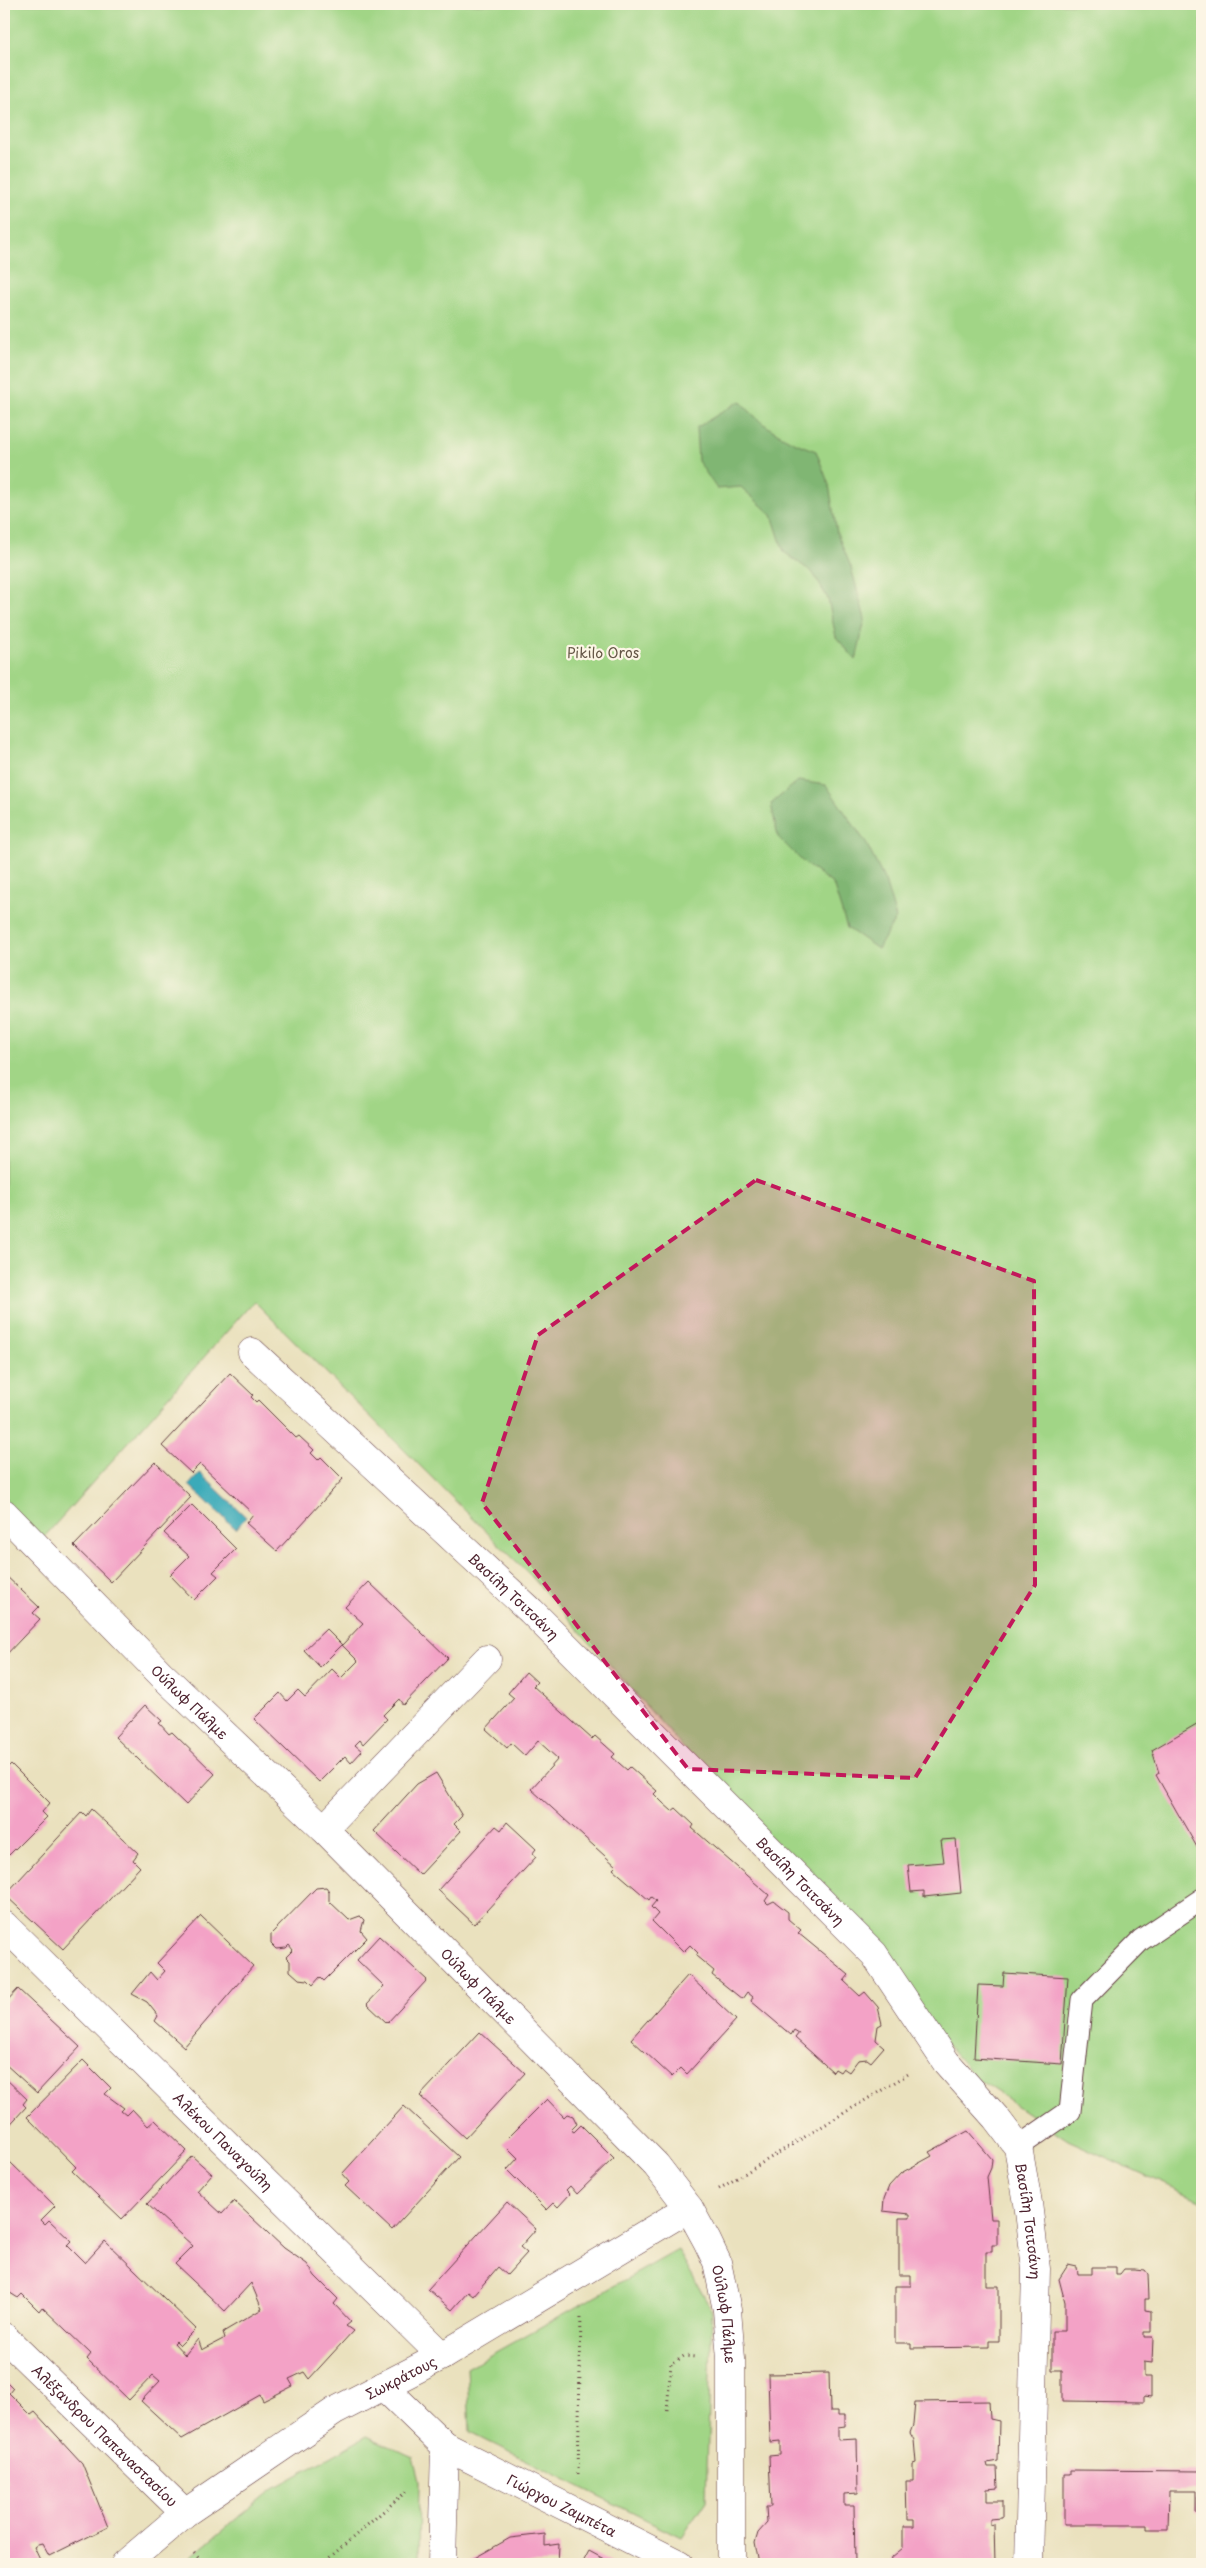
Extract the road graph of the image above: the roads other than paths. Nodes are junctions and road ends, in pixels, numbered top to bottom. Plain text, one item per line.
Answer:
1 (252, 1352) dead end
2 (4, 1513) edge
3 (487, 1659) dead end
4 (324, 1829) junction
5 (1202, 1899) edge
6 (4, 1924) edge
7 (1018, 2147) junction
8 (689, 2208) junction
9 (4, 2337) edge
10 (442, 2356) junction
11 (383, 2386) junction
12 (446, 2452) junction
13 (185, 2513) junction
14 (125, 2564) edge
15 (442, 2564) edge
16 (679, 2564) edge
17 (731, 2564) edge
18 (1029, 2564) edge

1 - 7 street, Βασίλη Τσιτσάνη
2 - 4 street, Ούλωφ Πάλμε
3 - 4 street
4 - 8 street, Ούλωφ Πάλμε
5 - 7 lane
6 - 10 street, Αλέκου Παναγούλη
7 - 18 street, Βασίλη Τσιτσάνη
8 - 10 street, Σωκράτους
8 - 17 street, Ούλωφ Πάλμε
9 - 13 street, Αλέξανδρου Παπαναστασίου
10 - 11 street, Σωκράτους
11 - 12 street
11 - 13 street, Σωκράτους
12 - 15 street
12 - 16 street, Γιώργου Ζαμπέτα
13 - 14 street, Σωκράτους

